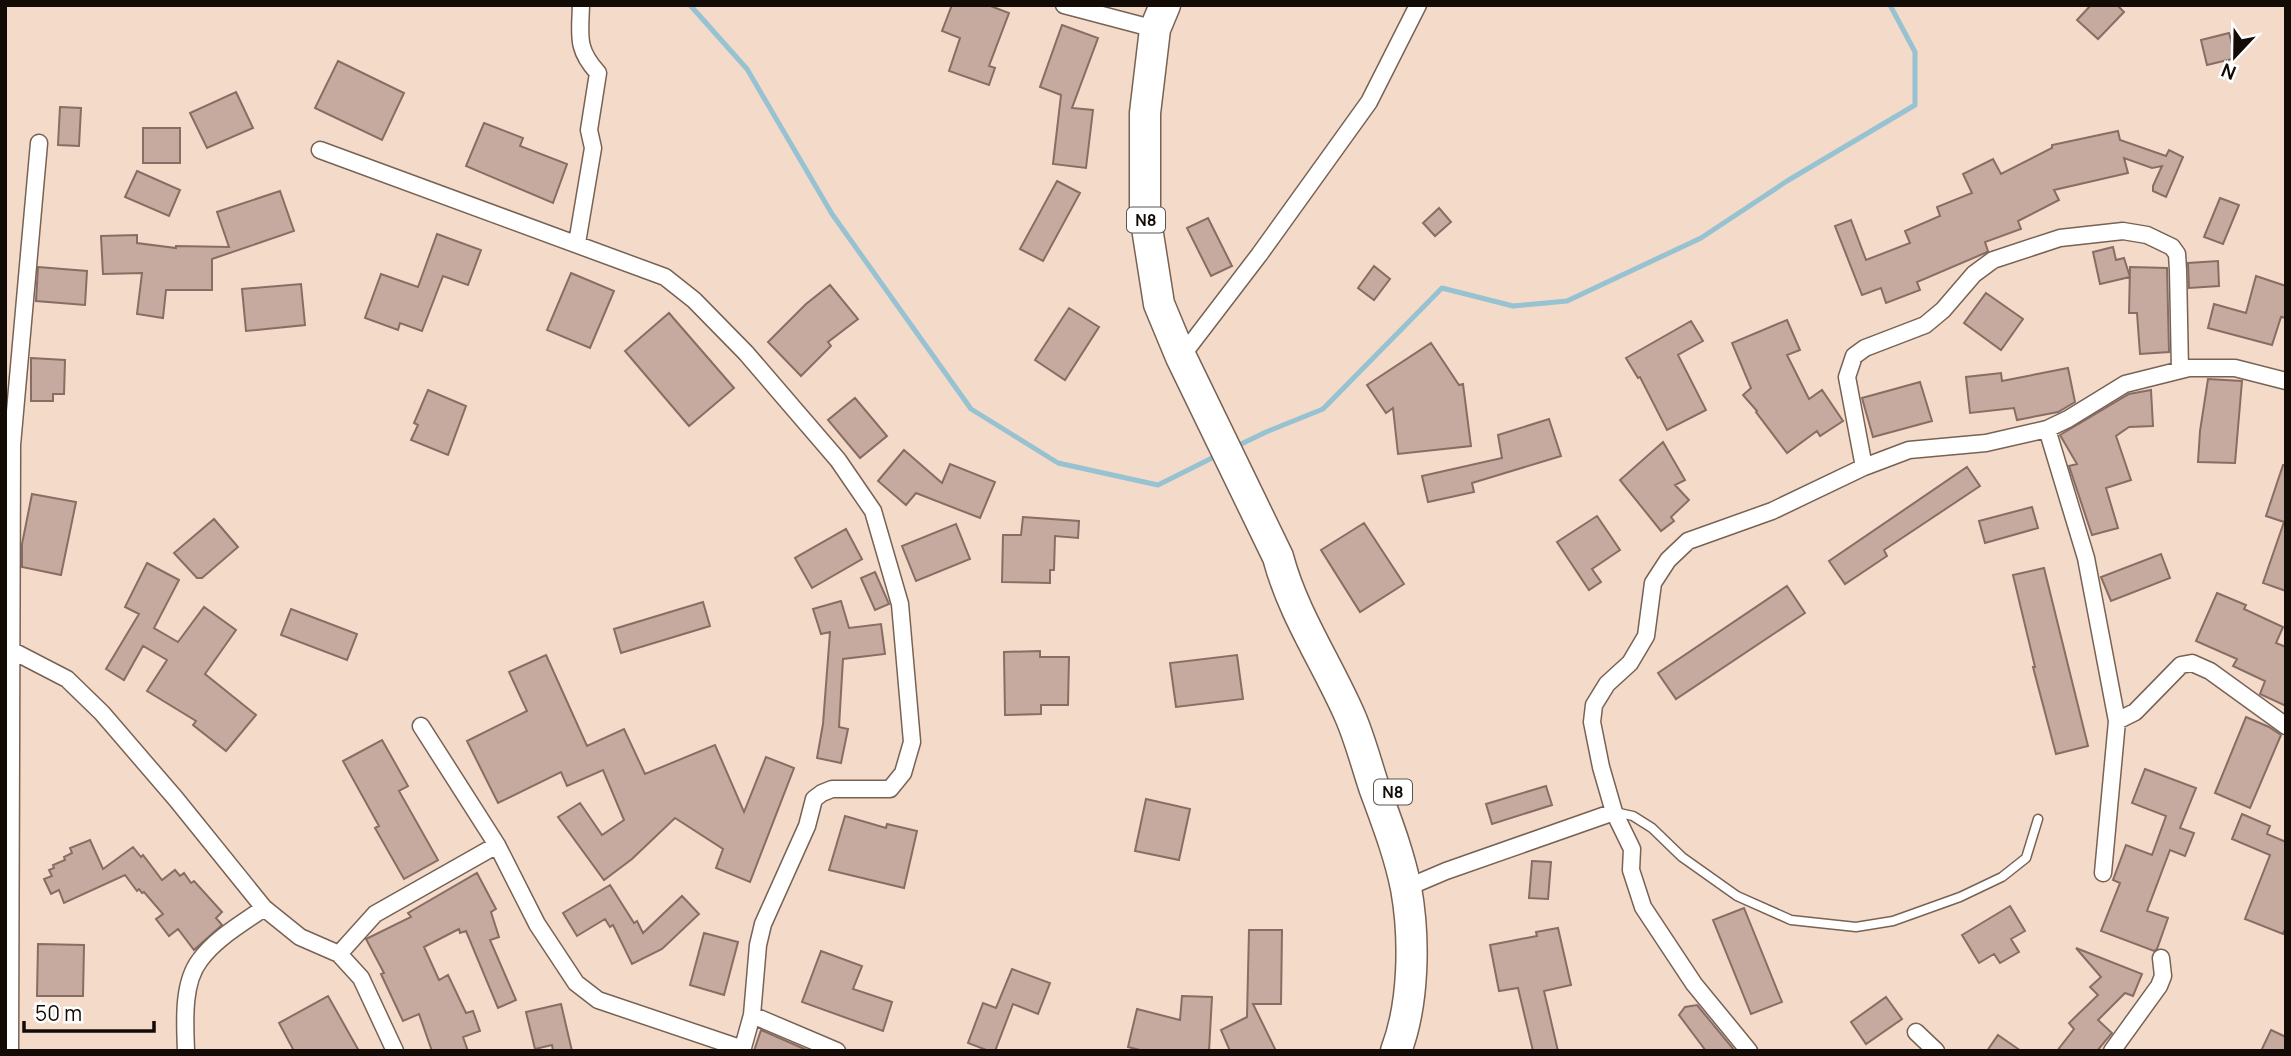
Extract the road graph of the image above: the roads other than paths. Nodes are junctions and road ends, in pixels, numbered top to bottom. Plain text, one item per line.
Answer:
1 (581, 5) edge
2 (1065, 5) edge
3 (1418, 5) edge
4 (1160, 17) edge
5 (39, 143) dead end
6 (320, 150) dead end
7 (577, 243) junction
8 (1181, 357) junction
9 (2180, 370) junction
10 (2286, 381) edge
11 (2048, 429) junction
12 (1864, 467) junction
13 (8, 496) edge
14 (11, 650) junction
15 (2117, 721) junction
16 (421, 726) dead end
17 (2286, 726) edge
18 (7, 746) edge
19 (1614, 812) junction
20 (2038, 819) dead end
21 (497, 845) junction
22 (2103, 873) dead end
23 (1413, 885) junction
24 (264, 908) junction
25 (7, 927) edge
26 (339, 954) junction
27 (2161, 958) dead end
28 (752, 1015) junction
29 (1916, 1032) dead end
30 (743, 1050) edge
31 (9, 1051) edge
32 (186, 1051) edge
33 (395, 1051) edge
34 (837, 1051) edge
35 (1396, 1051) edge
36 (1413, 1051) edge
37 (1749, 1051) edge
38 (1936, 1051) edge
39 (2112, 1051) edge

1 - 7 street
2 - 4 street
3 - 8 street
4 - 8 highway, N8
5 - 13 street
6 - 7 street
7 - 28 street
8 - 23 highway, N8
9 - 10 street
9 - 11 street
9 - 12 street
11 - 12 street
11 - 15 street
12 - 19 street
13 - 14 street
14 - 18 street
14 - 24 street
15 - 17 street
15 - 22 street
16 - 21 street
18 - 25 street
19 - 20 lane
19 - 23 street
19 - 37 street
21 - 26 street
21 - 30 street
23 - 35 highway, N8
23 - 36 highway, N8
24 - 26 street
24 - 32 street
25 - 31 street
26 - 33 street
27 - 39 street
28 - 30 street
28 - 34 street
29 - 38 street

